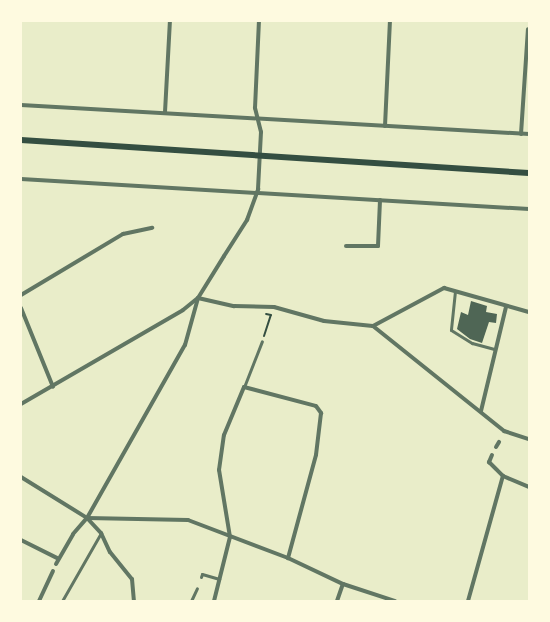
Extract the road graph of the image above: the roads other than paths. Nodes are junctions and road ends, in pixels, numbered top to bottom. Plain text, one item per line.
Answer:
1 (170, 21) edge
2 (259, 21) edge
3 (390, 21) edge
4 (528, 30) dead end
5 (21, 105) edge
6 (165, 112) junction
7 (257, 117) junction
8 (385, 126) junction
9 (521, 134) junction
10 (529, 134) edge
11 (21, 140) edge
12 (261, 154) junction
13 (529, 173) edge
14 (21, 179) edge
15 (257, 192) junction
16 (380, 200) junction
17 (529, 209) edge
18 (152, 228) dead end
19 (346, 246) dead end
20 (455, 291) junction
21 (21, 295) edge
22 (198, 298) junction
23 (506, 307) junction
24 (21, 308) edge
25 (529, 312) edge
26 (373, 326) junction
27 (262, 341) road end
28 (494, 349) junction
29 (53, 387) junction
30 (244, 387) junction
31 (21, 404) edge
32 (481, 411) junction
33 (529, 439) edge
34 (499, 442) dead end
35 (496, 447) dead end
36 (492, 455) dead end
37 (502, 476) junction
38 (21, 477) edge
39 (529, 487) edge
40 (87, 518) junction
41 (101, 533) junction
42 (230, 537) junction
43 (21, 540) edge
44 (57, 558) junction
45 (288, 558) junction
46 (56, 564) dead end
47 (53, 571) dead end
48 (201, 577) dead end
49 (219, 579) junction
50 (343, 584) junction
51 (197, 588) dead end
52 (39, 601) edge
53 (62, 601) edge
54 (134, 601) edge
55 (192, 601) edge
56 (214, 601) edge
57 (337, 601) edge
58 (395, 601) edge
59 (468, 601) edge

1 - 6 street
2 - 7 street
3 - 8 street
4 - 9 street
5 - 6 street
6 - 7 street
7 - 8 street
7 - 12 street
8 - 9 street
9 - 10 street
11 - 12 main road
12 - 13 main road
12 - 15 street
14 - 15 street
15 - 16 street
15 - 22 street
16 - 17 street
16 - 19 street
18 - 21 street
20 - 23 street
20 - 26 street
20 - 28 street
22 - 26 street
22 - 29 street
22 - 40 street
23 - 25 street
23 - 28 street
24 - 29 street
26 - 32 street
27 - 30 street
28 - 32 street
29 - 31 street
30 - 42 street
30 - 45 street
32 - 33 street
34 - 35 street
36 - 37 street
37 - 39 street
37 - 59 street
38 - 40 street
40 - 41 street
40 - 42 street
40 - 44 street
41 - 53 street
41 - 54 street
42 - 45 street
42 - 49 street
43 - 44 street
44 - 46 street
45 - 50 street
47 - 52 street
48 - 49 street
49 - 56 street
50 - 57 street
50 - 58 street
51 - 55 street

